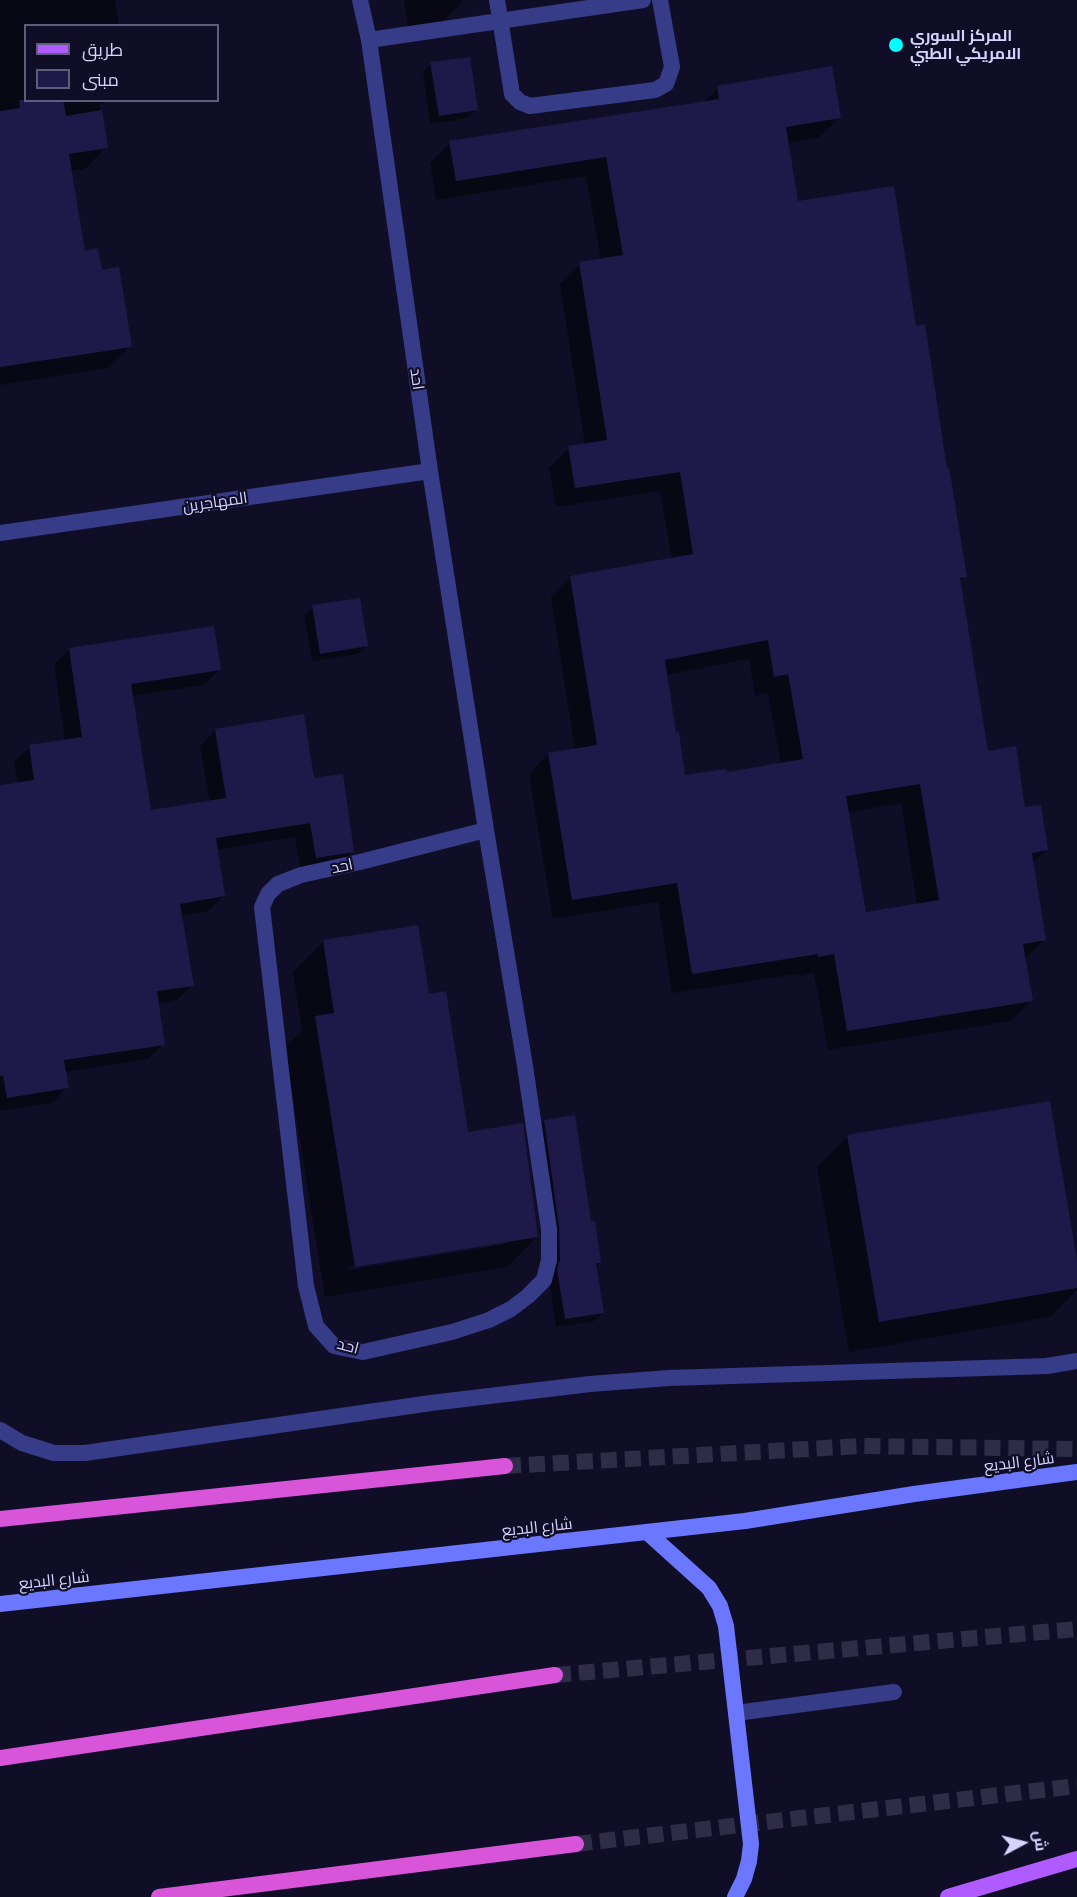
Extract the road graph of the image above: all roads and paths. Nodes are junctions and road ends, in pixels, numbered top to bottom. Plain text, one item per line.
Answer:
1 (360, 0) edge
2 (497, 0) edge
3 (643, 0) edge
4 (660, 0) edge
5 (500, 22) junction
6 (369, 40) junction
7 (430, 471) junction
8 (0, 533) edge
9 (486, 830) junction
10 (1077, 1361) edge
11 (0, 1430) edge
12 (505, 1466) tunnel mouth
13 (1077, 1472) edge
14 (1039, 1477) junction
15 (1077, 1484) edge
16 (0, 1519) edge
17 (647, 1533) junction
18 (0, 1604) edge
19 (555, 1675) tunnel mouth
20 (894, 1692) dead end
21 (736, 1713) junction
22 (0, 1758) edge
23 (576, 1844) tunnel mouth
24 (1077, 1859) edge
25 (159, 1897) edge
26 (735, 1897) edge
27 (948, 1897) edge

1 - 6 street, احد
2 - 5 street
3 - 5 street
4 - 5 street
5 - 6 street
6 - 7 street, احد
7 - 8 street, المهاجرين
7 - 9 street, احد
9 - 9 street, احد
10 - 11 street
12 - 16 highway
13 - 14 main road, شارع البديع
14 - 15 main road
14 - 17 main road, شارع البديع
17 - 18 main road, شارع البديع
17 - 21 main road
19 - 22 highway
20 - 21 street
21 - 26 main road
23 - 25 highway
24 - 27 main road

